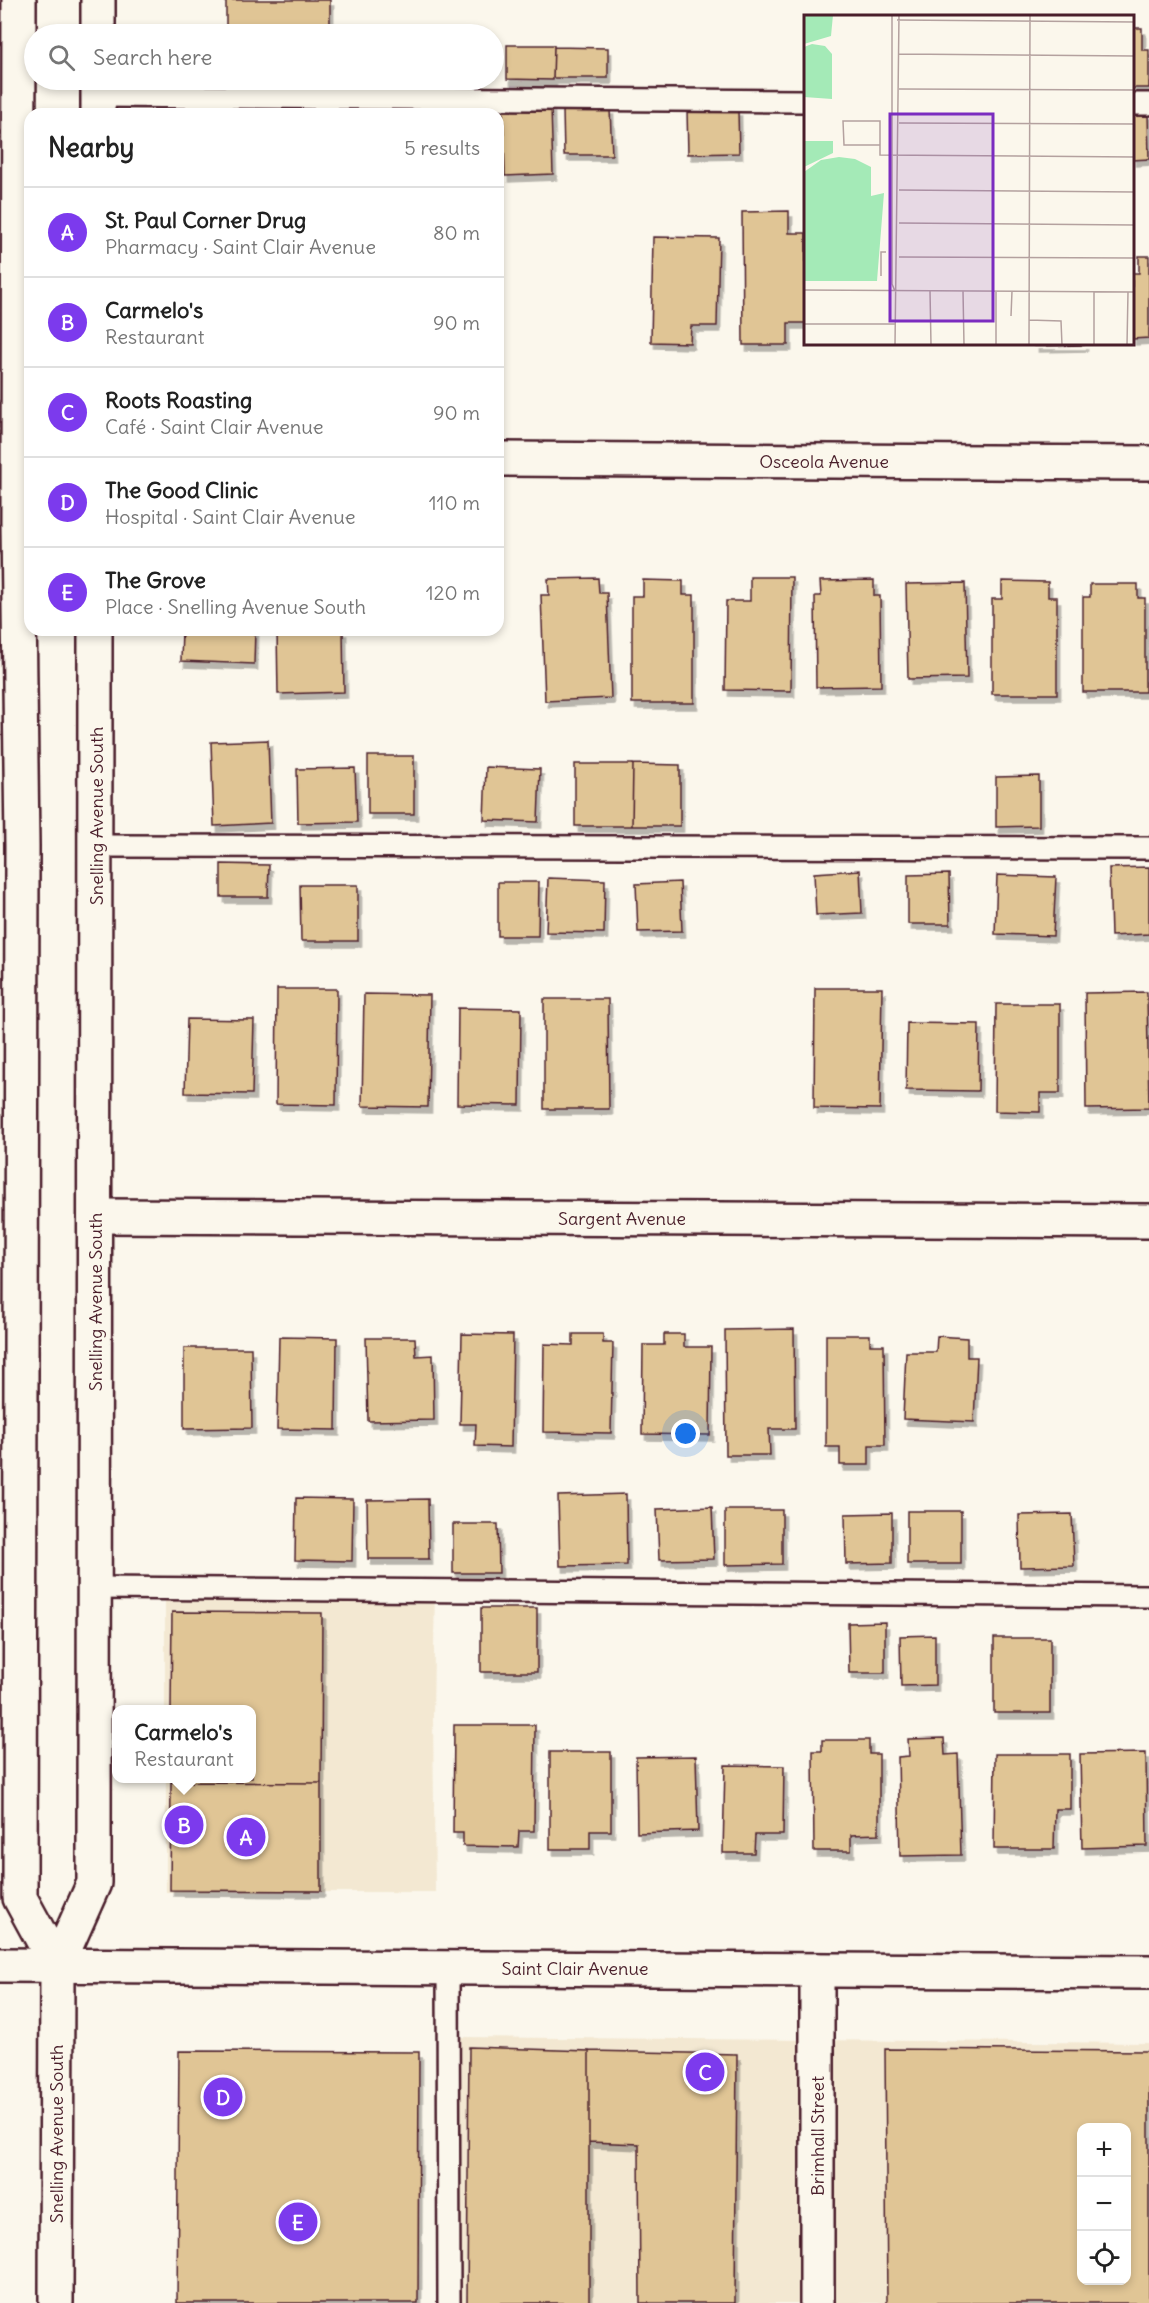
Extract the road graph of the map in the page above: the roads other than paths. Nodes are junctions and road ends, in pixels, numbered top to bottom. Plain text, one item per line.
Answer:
1 (19, 0) edge
2 (98, 0) edge
3 (98, 24) edge
4 (98, 96) edge
5 (804, 101) edge
6 (16, 456) edge
7 (504, 459) edge
8 (1149, 463) edge
9 (95, 636) edge
10 (97, 846) junction
11 (1149, 848) edge
12 (95, 1216) junction
13 (1149, 1221) edge
14 (94, 1588) junction
15 (1149, 1596) edge
16 (0, 1965) edge
17 (57, 1966) junction
18 (448, 1967) junction
19 (817, 1970) junction
20 (1149, 1972) edge
21 (56, 2303) edge
22 (449, 2303) edge
23 (817, 2303) edge

1 - 6 main road, Snelling Avenue South
2 - 3 main road
4 - 5 lane
6 - 17 main road, Snelling Avenue South
7 - 8 main road, Osceola Avenue
9 - 10 main road, Snelling Avenue South
10 - 11 lane
10 - 12 main road, Snelling Avenue South
12 - 13 main road, Sargent Avenue
12 - 14 main road, Snelling Avenue South
14 - 15 lane
14 - 17 main road, Snelling Avenue South
16 - 17 main road, Saint Clair Avenue
17 - 18 main road, Saint Clair Avenue
17 - 21 main road, Snelling Avenue South
18 - 19 main road, Saint Clair Avenue
18 - 22 lane
19 - 20 main road, Saint Clair Avenue
19 - 23 main road, Brimhall Street

